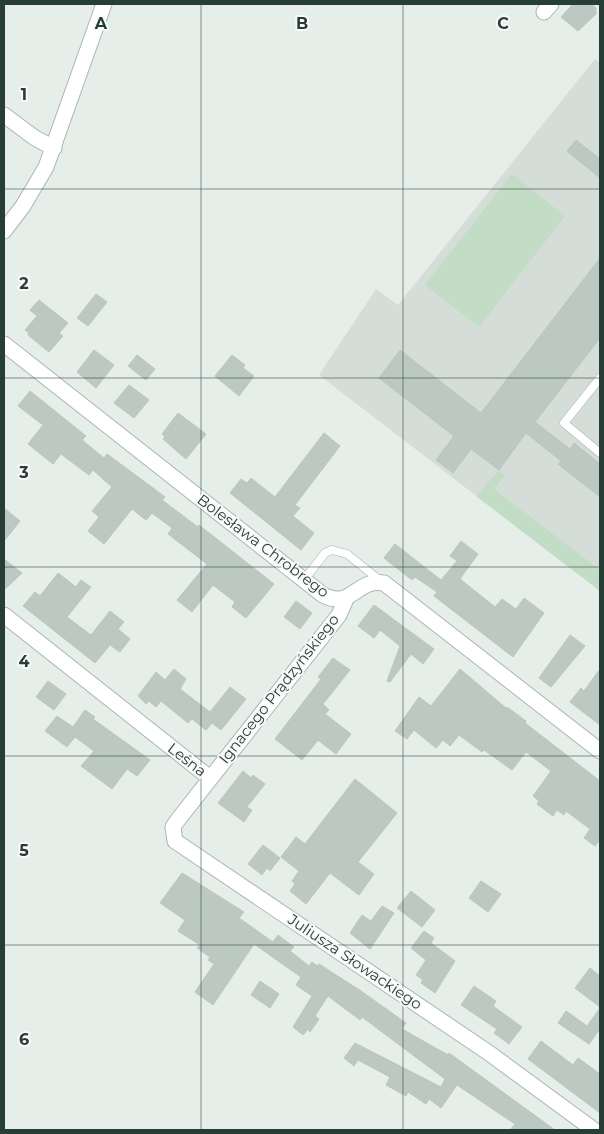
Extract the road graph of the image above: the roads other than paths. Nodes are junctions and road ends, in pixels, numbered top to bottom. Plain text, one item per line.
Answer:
1 (104, 4) edge
2 (4, 115) edge
3 (54, 148) junction
4 (4, 231) edge
5 (4, 344) edge
6 (600, 378) edge
7 (600, 453) edge
8 (304, 580) junction
9 (384, 584) junction
10 (346, 598) junction
11 (4, 616) edge
12 (600, 751) edge
13 (210, 778) junction
14 (594, 1130) edge

1 - 3 street
2 - 3 street
3 - 4 street
5 - 8 street, Bolesława Chrobrego
6 - 7 lane
8 - 9 lane
8 - 10 street, Bolesława Chrobrego
9 - 10 street, Bolesława Chrobrego
9 - 12 street
10 - 13 street, Ignacego Prądzyńskiego
11 - 13 street, Leśna
13 - 14 street, Juliusza Słowackiego

